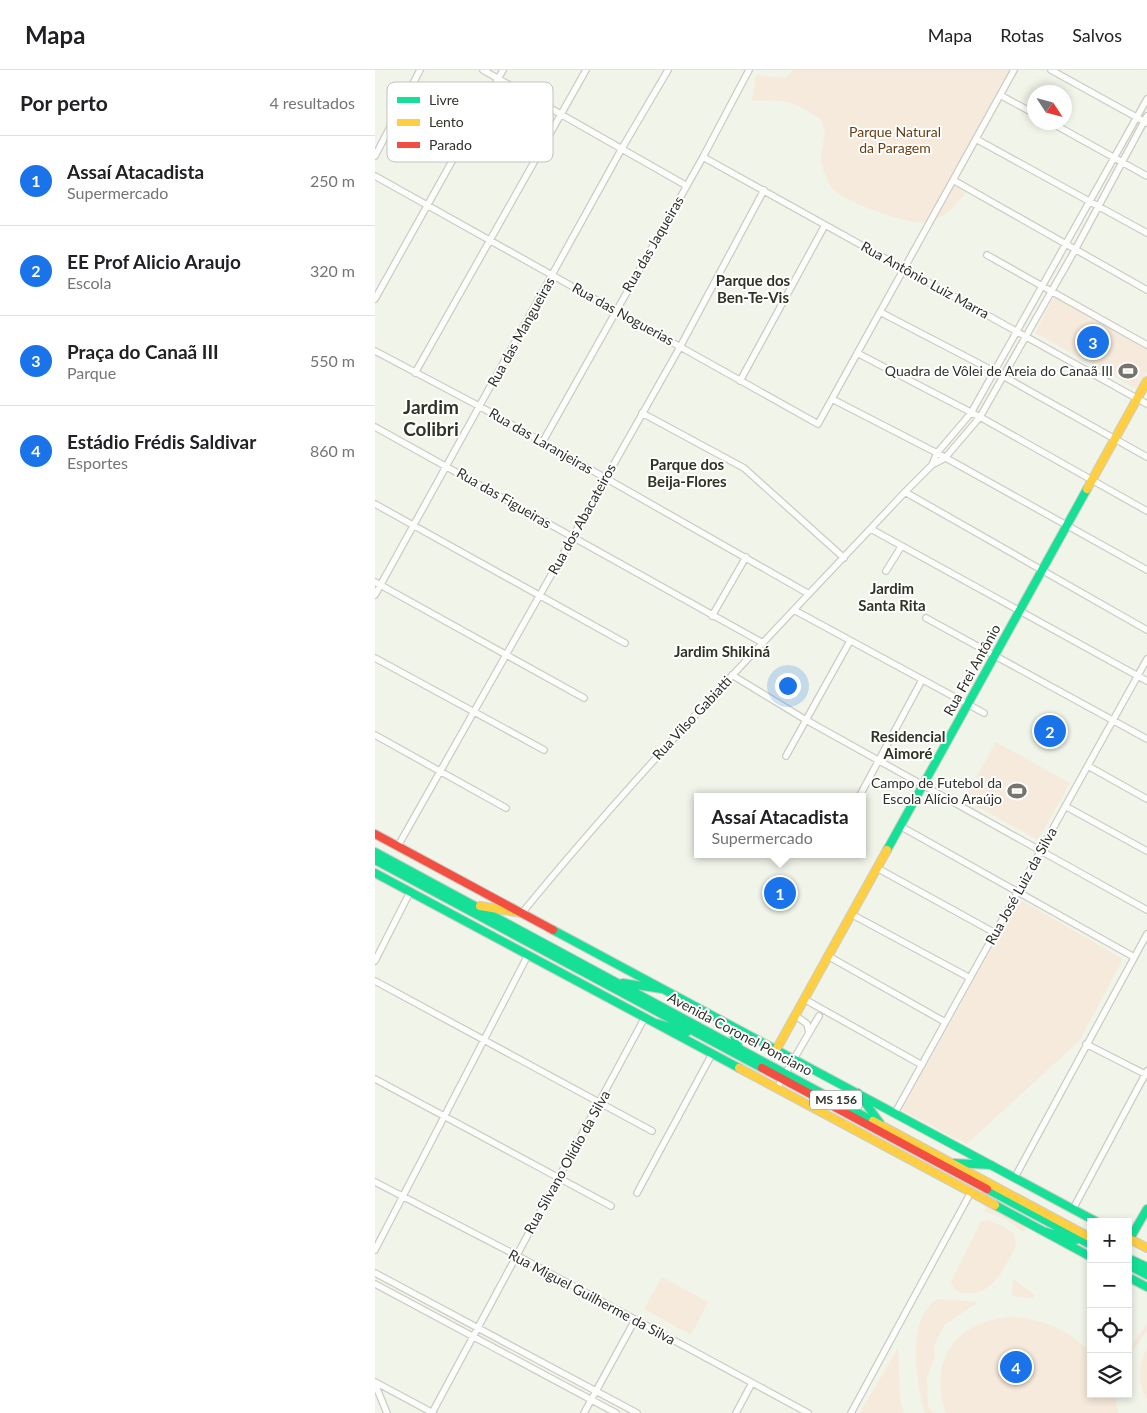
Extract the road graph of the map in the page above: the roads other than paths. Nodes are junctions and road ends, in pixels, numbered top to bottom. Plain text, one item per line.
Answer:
1 (419, 70) edge
2 (483, 70) edge
3 (503, 70) edge
4 (586, 70) edge
5 (668, 70) edge
6 (749, 70) edge
7 (1014, 70) edge
8 (1051, 70) edge
9 (498, 78) junction
10 (413, 82) edge
11 (496, 82) edge
12 (505, 82) edge
13 (1000, 95) junction
14 (1147, 99) edge
15 (553, 109) edge
16 (1027, 110) edge
17 (561, 114) junction
18 (1137, 118) junction
19 (1146, 120) edge
20 (553, 128) edge
21 (1064, 130) edge
22 (387, 133) edge
23 (976, 138) junction
24 (621, 150) junction
25 (375, 156) edge
26 (703, 157) junction
27 (1115, 158) junction
28 (451, 162) edge
29 (534, 162) edge
30 (1122, 162) junction
31 (375, 176) edge
32 (1147, 176) edge
33 (953, 180) junction
34 (687, 186) junction
35 (764, 190) junction
36 (1090, 202) junction
37 (427, 205) junction
38 (1099, 207) junction
39 (825, 225) junction
40 (1147, 234) edge
41 (489, 240) junction
42 (1066, 245) junction
43 (1075, 250) junction
44 (987, 255) dead end
45 (904, 268) junction
46 (553, 275) junction
47 (1042, 286) junction
48 (1147, 290) edge
49 (1051, 291) junction
50 (375, 299) edge
51 (615, 310) junction
52 (880, 312) junction
53 (1017, 332) junction
54 (1025, 336) junction
55 (1147, 345) edge
56 (680, 347) junction
57 (375, 351) edge
58 (857, 353) junction
59 (415, 372) junction
60 (995, 372) junction
61 (1003, 376) junction
62 (740, 381) junction
63 (1147, 382) edge
64 (1138, 398) junction
65 (832, 399) junction
66 (1147, 404) edge
67 (479, 406) junction
68 (642, 413) junction
69 (971, 413) junction
70 (980, 417) junction
71 (375, 427) edge
72 (1116, 438) junction
73 (542, 443) junction
74 (937, 453) junction
75 (1147, 457) edge
76 (945, 458) junction
77 (931, 465) junction
78 (447, 466) junction
79 (605, 479) junction
80 (1092, 480) junction
81 (905, 492) junction
82 (375, 504) edge
83 (1147, 510) edge
84 (1067, 525) junction
85 (413, 526) junction
86 (871, 528) junction
87 (572, 538) junction
88 (901, 546) junction
89 (746, 557) junction
90 (844, 558) junction
91 (1147, 570) edge
92 (886, 571) dead end
93 (1042, 571) junction
94 (378, 584) edge
95 (540, 594) junction
96 (809, 594) junction
97 (375, 595) edge
98 (794, 610) junction
99 (1019, 611) junction
100 (712, 616) junction
101 (926, 618) dead end
102 (1147, 630) edge
103 (850, 641) junction
104 (625, 643) dead end
105 (763, 643) junction
106 (506, 655) junction
107 (994, 656) junction
108 (375, 658) edge
109 (1147, 659) edge
110 (732, 675) junction
111 (1138, 676) junction
112 (922, 680) junction
113 (1147, 681) edge
114 (584, 698) dead end
115 (967, 704) junction
116 (474, 712) junction
117 (983, 713) dead end
118 (806, 720) junction
119 (1113, 721) junction
120 (375, 735) edge
121 (1147, 740) edge
122 (544, 750) dead end
123 (786, 756) dead end
124 (879, 760) junction
125 (1088, 766) junction
126 (440, 771) junction
127 (923, 785) junction
128 (861, 793) edge
129 (1147, 799) edge
130 (1065, 806) junction
131 (506, 808) dead end
132 (900, 826) junction
133 (375, 834) edge
134 (398, 846) junction
135 (1041, 851) junction
136 (1147, 851) edge
137 (375, 852) edge
138 (375, 860) edge
139 (877, 868) junction
140 (375, 873) edge
141 (410, 892) junction
142 (1018, 892) junction
143 (476, 906) junction
144 (1147, 910) edge
145 (522, 913) junction
146 (851, 914) junction
147 (995, 934) junction
148 (1147, 934) edge
149 (528, 955) junction
150 (828, 956) junction
151 (1134, 957) junction
152 (375, 961) edge
153 (970, 978) junction
154 (375, 981) edge
155 (614, 981) junction
156 (662, 989) junction
157 (804, 999) junction
158 (795, 1015) junction
159 (819, 1016) dead end
160 (645, 1017) junction
161 (945, 1022) junction
162 (656, 1023) junction
163 (729, 1025) junction
164 (809, 1033) junction
165 (703, 1036) junction
166 (484, 1040) junction
167 (1086, 1044) junction
168 (739, 1048) junction
169 (776, 1050) junction
170 (712, 1054) junction
171 (793, 1059) junction
172 (922, 1064) junction
173 (763, 1065) junction
174 (1146, 1074) edge
175 (784, 1076) junction
176 (375, 1079) edge
177 (777, 1088) junction
178 (858, 1093) junction
179 (599, 1102) junction
180 (895, 1112) junction
181 (444, 1118) junction
182 (882, 1125) junction
183 (652, 1131) dead end
184 (953, 1163) junction
185 (991, 1165) junction
186 (1015, 1177) junction
187 (559, 1178) junction
188 (375, 1182) edge
189 (971, 1192) junction
190 (637, 1193) dead end
191 (402, 1198) junction
192 (611, 1206) dead end
193 (1073, 1208) junction
194 (1147, 1209) edge
195 (1090, 1218) edge
196 (1043, 1231) junction
197 (1132, 1235) edge
198 (1087, 1240) edge
199 (1087, 1240) edge
200 (1087, 1241) edge
201 (1132, 1241) edge
202 (1147, 1248) edge
203 (375, 1250) edge
204 (516, 1255) junction
205 (1087, 1255) edge
206 (1132, 1260) edge
207 (1132, 1267) edge
208 (1147, 1267) edge
209 (375, 1273) edge
210 (1147, 1275) edge
211 (1132, 1279) edge
212 (375, 1284) edge
213 (1147, 1287) edge
214 (635, 1320) junction
215 (478, 1328) junction
216 (473, 1336) junction
217 (375, 1383) edge
218 (752, 1383) junction
219 (597, 1391) junction
220 (591, 1400) junction
221 (387, 1413) edge
222 (432, 1413) edge
223 (584, 1413) edge
224 (616, 1413) edge
225 (637, 1413) edge
226 (736, 1413) edge
227 (808, 1413) edge
228 (851, 1413) edge

1 - 10 street
2 - 9 street
3 - 9 street
4 - 17 street
5 - 24 street, Rua das Mangueiras
6 - 26 street, Rua das Jaqueiras
7 - 13 street
8 - 18 street
9 - 11 street
9 - 12 street
13 - 16 street
13 - 23 street
14 - 18 street, Rua Vilso Gabiatti
15 - 17 street
17 - 20 street
17 - 24 street
18 - 19 street
18 - 27 street, Rua Vilso Gabiatti
19 - 30 street, Rua Vilso Gabiatti
21 - 27 street
22 - 25 street
23 - 33 street
23 - 36 street
24 - 34 street
24 - 46 street, Rua das Mangueiras
26 - 34 street, Rua das Jaqueiras
26 - 35 street, Rua Antônio Luiz Marra
27 - 30 street
27 - 36 street, Rua Vilso Gabiatti
28 - 37 street
29 - 41 street
30 - 32 street
30 - 38 street, Rua Vilso Gabiatti
31 - 37 street, Rua das Noguerias
33 - 42 street
33 - 45 street
34 - 51 street, Rua das Jaqueiras
35 - 39 street, Rua Antônio Luiz Marra
35 - 56 street, Rua dos Abacateiros
36 - 38 street
36 - 42 street, Rua Vilso Gabiatti
37 - 41 street, Rua das Noguerias
37 - 50 street
38 - 40 street
38 - 43 street, Rua Vilso Gabiatti
39 - 45 street, Rua Antônio Luiz Marra
39 - 62 street
41 - 46 street, Rua das Noguerias
41 - 59 street
42 - 43 street
42 - 47 street, Rua Vilso Gabiatti
43 - 48 street
43 - 49 street, Rua Vilso Gabiatti
44 - 47 street
45 - 52 street
45 - 53 street, Rua Antônio Luiz Marra
46 - 51 street, Rua das Noguerias
46 - 67 street, Rua das Mangueiras
47 - 49 street
47 - 53 street, Rua Vilso Gabiatti
49 - 54 street, Rua Vilso Gabiatti
49 - 55 street
51 - 56 street, Rua das Noguerias
51 - 73 street, Rua das Jaqueiras
52 - 58 street
52 - 60 street
53 - 54 street, Rua Antônio Luiz Marra
53 - 60 street, Rua Vilso Gabiatti
54 - 61 street, Rua Vilso Gabiatti
54 - 64 street, Rua Antônio Luiz Marra
56 - 62 street, Rua das Noguerias
56 - 68 street, Rua dos Abacateiros
57 - 59 street, Rua das Laranjeiras
58 - 65 street
58 - 69 street
59 - 67 street, Rua das Laranjeiras
60 - 61 street
60 - 69 street, Rua Vilso Gabiatti
61 - 70 street, Rua Vilso Gabiatti
61 - 72 street
62 - 65 street, Rua das Noguerias
63 - 64 main road, Rua Frei Antônio
64 - 66 street, Rua Antônio Luiz Marra
64 - 72 main road, Rua Frei Antônio
65 - 74 street
67 - 73 street, Rua das Laranjeiras
67 - 78 street, Rua das Mangueiras
68 - 79 street, Rua dos Abacateiros
68 - 90 street
69 - 70 street
69 - 74 street, Rua Vilso Gabiatti
70 - 76 street, Rua Vilso Gabiatti
70 - 80 street
71 - 78 street, Rua das Figueiras
72 - 75 street
72 - 80 main road, Rua Frei Antônio
73 - 79 street, Rua das Laranjeiras
74 - 76 street
74 - 77 street, Rua Vilso Gabiatti
76 - 77 street, Rua Vilso Gabiatti
76 - 84 street
77 - 81 street, Rua Vilso Gabiatti
78 - 85 street, Rua das Mangueiras
78 - 87 street, Rua das Figueiras
79 - 87 street, Rua dos Abacateiros
79 - 89 street, Rua das Laranjeiras
80 - 83 street
80 - 84 main road, Rua Frei Antônio
81 - 86 street, Rua Vilso Gabiatti
81 - 93 street
82 - 85 street
84 - 91 street
84 - 93 main road, Rua Frei Antônio
85 - 94 street, Rua das Mangueiras
85 - 95 street
86 - 88 street
86 - 90 street, Rua Vilso Gabiatti
87 - 95 street, Rua dos Abacateiros
87 - 100 street, Rua das Figueiras
88 - 92 street
88 - 99 street
89 - 96 street, Rua das Laranjeiras
89 - 100 street
90 - 96 street, Rua Vilso Gabiatti
93 - 99 main road, Rua Frei Antônio
93 - 102 street
94 - 97 street, Rua das Mangueiras
94 - 106 street
95 - 104 street
95 - 106 street, Rua dos Abacateiros
96 - 98 street, Rua Vilso Gabiatti
98 - 103 street
98 - 105 street, Rua Vilso Gabiatti
99 - 107 main road, Rua Frei Antônio
99 - 111 street
100 - 105 street, Rua das Figueiras
101 - 107 street
103 - 112 street
103 - 118 street
105 - 110 street, Rua Vilso Gabiatti
106 - 114 street
106 - 116 street, Rua dos Abacateiros
107 - 115 main road, Rua Frei Antônio
107 - 119 street
108 - 116 street
109 - 111 street, Rua José Luiz da Silva
110 - 118 street
110 - 145 street, Rua Vilso Gabiatti
111 - 113 street
111 - 119 street, Rua José Luiz da Silva
112 - 115 street
112 - 124 street
115 - 117 street
115 - 127 main road, Rua Frei Antônio
116 - 122 street
116 - 126 street, Rua dos Abacateiros
118 - 123 street
118 - 124 street
119 - 121 street
119 - 125 street, Rua José Luiz da Silva
120 - 126 street
124 - 127 street
124 - 128 street
125 - 129 street
125 - 130 street, Rua José Luiz da Silva
126 - 131 street
126 - 134 street, Rua dos Abacateiros
127 - 132 main road, Rua Frei Antônio
127 - 135 street
130 - 135 street, Rua José Luiz da Silva
130 - 136 street
132 - 139 main road, Rua Frei Antônio
132 - 142 street
133 - 134 main road
134 - 145 main road
135 - 142 street, Rua José Luiz da Silva
135 - 144 street
137 - 143 main road
138 - 165 main road, Avenida Coronel Ponciano
139 - 146 main road, Rua Frei Antônio
139 - 147 street
140 - 141 main road
141 - 149 main road
141 - 152 street
142 - 147 street, Rua José Luiz da Silva
142 - 151 street
143 - 145 main road
143 - 155 main road, Avenida Coronel Ponciano / MS 156
145 - 156 main road
146 - 150 main road, Rua Frei Antônio
146 - 153 street
147 - 153 street, Rua José Luiz da Silva
148 - 151 street
149 - 160 main road
149 - 166 street
150 - 157 main road, Rua Frei Antônio
150 - 161 street
151 - 167 street
153 - 161 street, Rua José Luiz da Silva
154 - 166 street
155 - 156 main road
155 - 168 main road, Avenida Coronel Ponciano / MS 156
156 - 163 main road
157 - 158 main road, Rua Frei Antônio
157 - 172 street
158 - 164 street
158 - 169 main road, Rua Frei Antônio
159 - 164 street
160 - 162 main road
160 - 179 street, Rua Silvano Olídio da Silva
161 - 172 street, Rua José Luiz da Silva
162 - 165 main road
162 - 170 main road
163 - 168 main road
163 - 169 main road
164 - 171 street
165 - 173 main road
166 - 179 street
166 - 181 street
167 - 174 street
167 - 186 street
168 - 173 main road, Avenida Coronel Ponciano / MS 156
169 - 171 main road
170 - 177 main road
170 - 190 street
171 - 175 street
171 - 178 main road
172 - 180 street, Rua José Luiz da Silva
173 - 175 main road, Avenida Coronel Ponciano / MS 156
174 - 193 street
175 - 177 street
175 - 182 main road, Avenida Coronel Ponciano / MS 156
175 - 198 main road
176 - 181 street
177 - 189 main road
178 - 180 main road
178 - 182 main road
179 - 183 street
179 - 187 street, Rua Silvano Olídio da Silva
180 - 185 main road
181 - 187 street
181 - 191 street
182 - 184 main road, Avenida Coronel Ponciano / MS 156
184 - 185 main road
184 - 199 main road, Avenida Coronel Ponciano / MS 156
185 - 186 main road
186 - 193 main road
187 - 192 street
187 - 204 street, Rua Silvano Olídio da Silva
188 - 191 street, Rua Miguel Guilherme da Silva
189 - 196 main road
189 - 228 street
191 - 203 street
191 - 204 street, Rua Miguel Guilherme da Silva
193 - 195 main road
194 - 197 main road
196 - 200 main road
196 - 205 main road
201 - 202 main road
204 - 214 street, Rua Miguel Guilherme da Silva
204 - 215 street, Rua Silvano Olídio da Silva
206 - 208 main road
207 - 210 main road
209 - 215 street
211 - 213 main road
212 - 216 street
214 - 218 street, Rua Miguel Guilherme da Silva
214 - 219 street
215 - 216 street, Rua Silvano Olídio da Silva
215 - 219 street
216 - 220 street
216 - 222 street, Rua Silvano Olídio da Silva
217 - 221 street
217 - 222 street
218 - 226 street
218 - 227 street, Rua Miguel Guilherme da Silva
219 - 220 street
219 - 225 street
220 - 223 street
220 - 224 street

